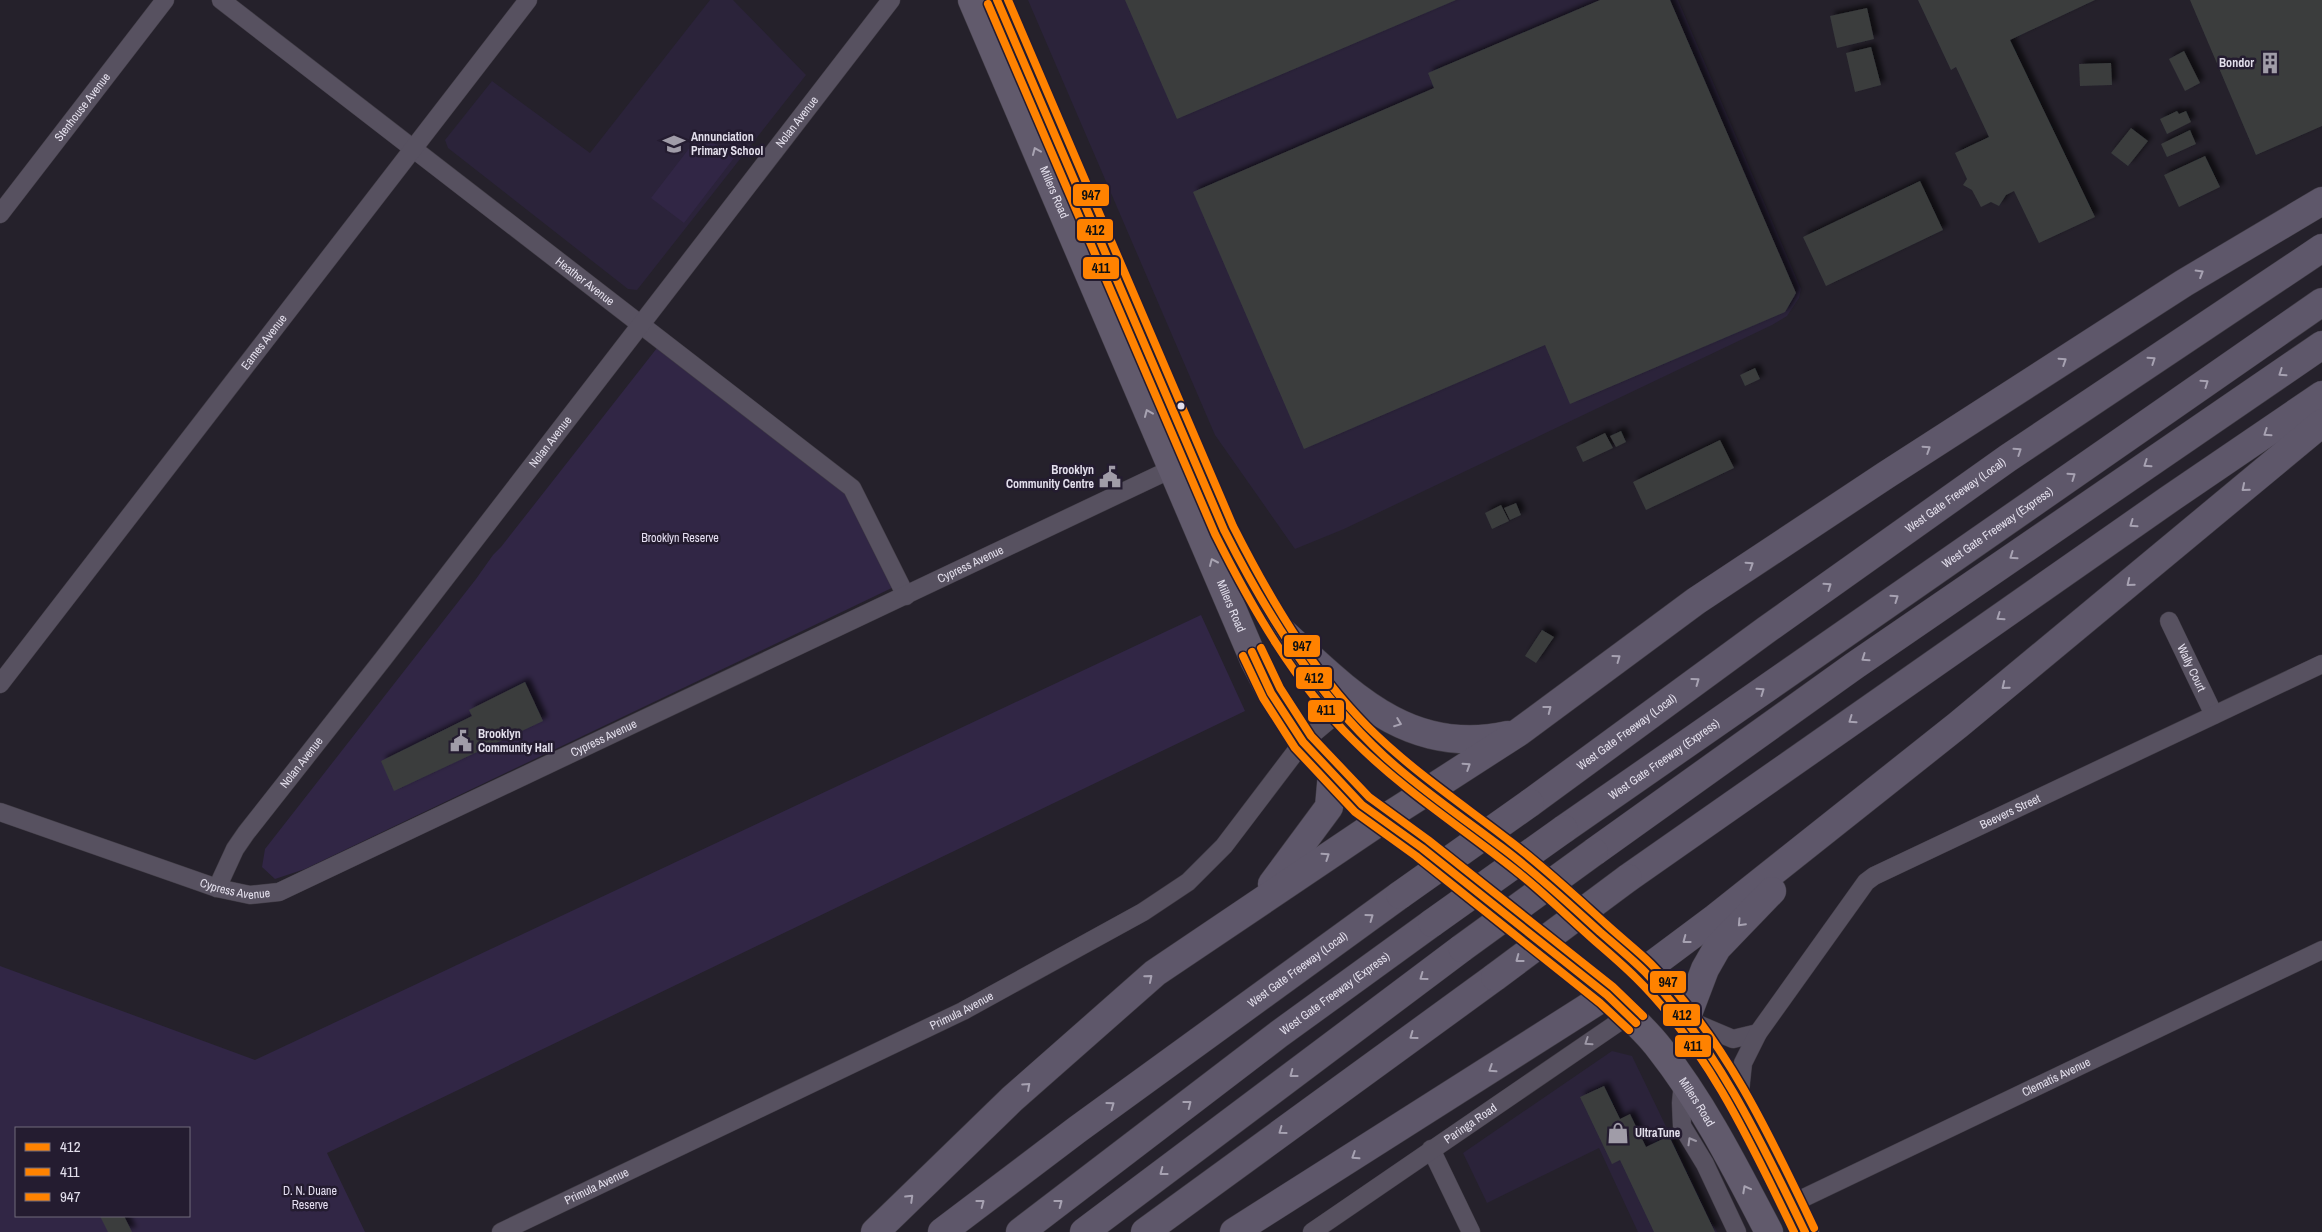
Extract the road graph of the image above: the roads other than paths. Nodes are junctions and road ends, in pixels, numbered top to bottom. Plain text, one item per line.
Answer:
1 (165, 0) edge
2 (221, 0) edge
3 (528, 0) edge
4 (891, 0) edge
5 (972, 0) edge
6 (998, 0) edge
7 (413, 148) junction
8 (2322, 201) edge
9 (0, 214) edge
10 (2322, 248) edge
11 (2322, 302) edge
12 (640, 324) junction
13 (2322, 345) edge
14 (2322, 395) edge
15 (2322, 423) edge
16 (1183, 464) junction
17 (906, 596) junction
18 (2169, 621) dead end
19 (1276, 626) joint
20 (2322, 664) edge
21 (0, 684) edge
22 (1347, 705) junction
23 (2214, 715) junction
24 (1958, 725) junction
25 (1519, 732) junction
26 (1304, 742) junction
27 (1332, 773) junction
28 (1426, 792) junction
29 (0, 812) edge
30 (1382, 820) junction
31 (217, 888) junction
32 (1260, 901) junction
33 (2322, 950) edge
34 (1644, 971) junction
35 (1607, 995) junction
36 (1629, 1015) junction
37 (1686, 1019) junction
38 (1758, 1032) junction
39 (1683, 1082) junction
40 (1739, 1101) junction
41 (1431, 1150) junction
42 (1791, 1204) junction
43 (501, 1232) edge
44 (875, 1232) edge
45 (942, 1232) edge
46 (1020, 1232) edge
47 (1084, 1232) edge
48 (1145, 1232) edge
49 (1234, 1232) edge
50 (1312, 1232) edge
51 (1471, 1232) edge
52 (1736, 1232) edge
53 (1769, 1232) edge
54 (1805, 1232) edge

1 - 9 street, Stenhouse Avenue
2 - 7 street, Heather Avenue
3 - 7 street, Eames Avenue
4 - 12 street, Nolan Avenue
16 -> 5 main road, Millers Road
6 - 16 main road, Millers Road
7 - 12 street, Heather Avenue
7 - 21 street, Eames Avenue
25 -> 8 highway
45 -> 10 highway, West Gate Freeway (Local), bridge
46 -> 11 highway, West Gate Freeway (Express), bridge
12 - 17 street, Heather Avenue
12 - 31 street, Nolan Avenue
13 -> 47 highway, bridge
14 -> 48 highway, bridge
15 -> 24 highway
16 - 17 street, Cypress Avenue
16 - 19 main road, Millers Road
26 -> 16 main road, Millers Road
17 - 31 street, Cypress Avenue
18 - 23 street, Wally Court
19 - 22 highway
20 - 23 street, Beevers Street
22 -> 25 highway
22 - 26 street, Primula Avenue
22 - 28 main road
23 - 38 street, Beevers Street
24 -> 34 highway
24 -> 37 highway
28 -> 25 highway
26 - 27 main road, Millers Road
26 - 43 street, Primula Avenue
27 - 30 main road, Millers Road
27 - 32 highway
28 - 30 main road
28 - 34 main road
29 - 31 street, Cypress Avenue
32 -> 30 highway
30 - 35 main road, Millers Road
44 -> 32 highway
33 - 42 street, Clematis Avenue
34 - 35 main road
34 - 37 main road
35 - 36 main road, Millers Road
35 -> 49 highway
36 - 39 main road, Millers Road
36 -> 41 street, Paringa Road
37 - 38 street
37 - 40 main road
38 - 40 street, Beevers Street
52 -> 39 street
53 -> 39 main road, Millers Road
40 - 42 main road
41 - 50 street, Paringa Road
41 - 51 street
42 - 54 main road

